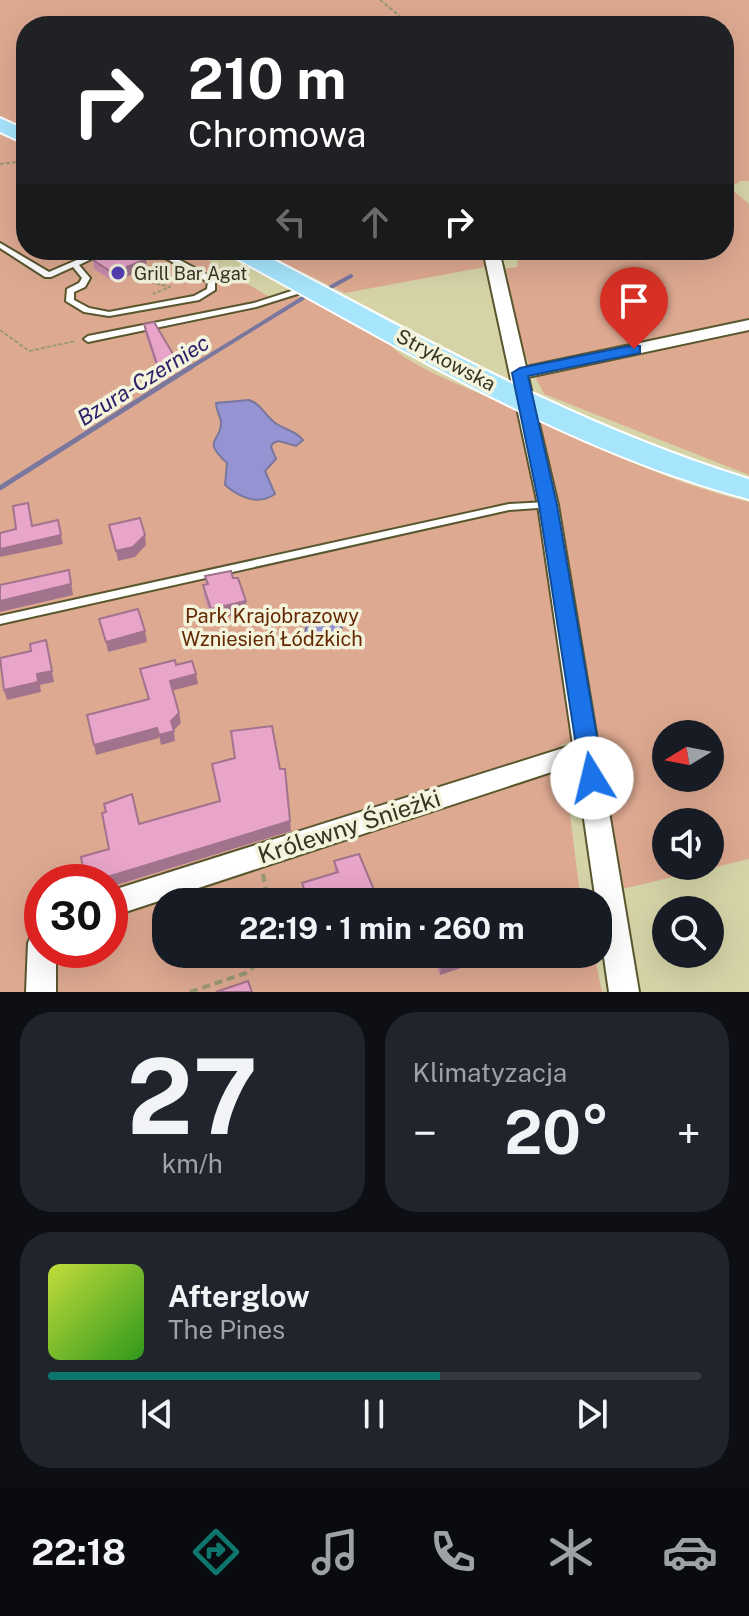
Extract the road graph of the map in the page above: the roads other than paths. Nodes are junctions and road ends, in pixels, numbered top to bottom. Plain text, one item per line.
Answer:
1 (22, 260) edge
2 (85, 260) edge
3 (173, 260) edge
4 (257, 260) edge
5 (493, 260) edge
6 (75, 265) junction
7 (309, 287) junction
8 (749, 325) edge
9 (88, 339) road end
10 (520, 373) junction
11 (526, 402) junction
12 (749, 489) edge
13 (548, 505) junction
14 (0, 620) edge
15 (588, 751) junction
16 (128, 898) edge
17 (41, 968) edge
18 (41, 992) edge
19 (624, 992) edge

1 - 6 lane
2 - 6 lane
3 - 6 lane
4 - 7 main road, Strykowska
5 - 10 street
7 - 9 lane
7 - 11 main road, Strykowska
8 - 10 street
10 - 11 street
11 - 12 main road, Strykowska
11 - 13 street
13 - 14 lane
13 - 15 street
15 - 16 street, Królewny Śnieżki
15 - 19 street
17 - 18 street

